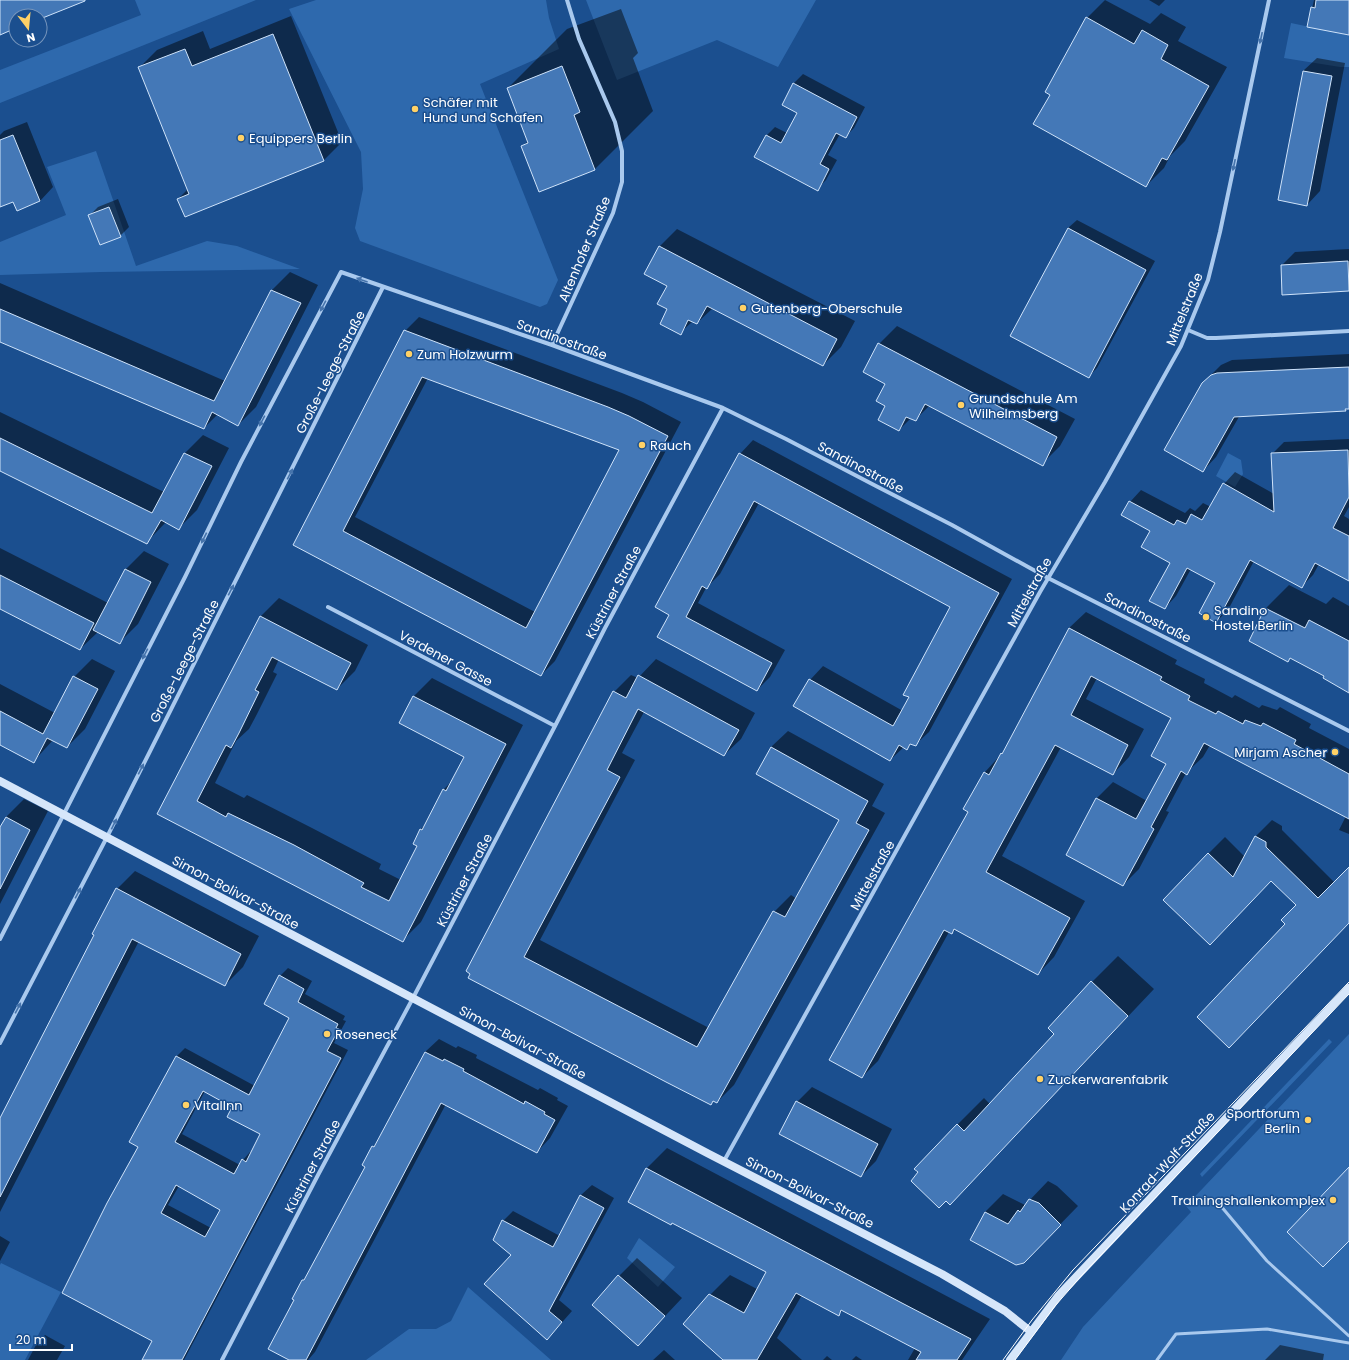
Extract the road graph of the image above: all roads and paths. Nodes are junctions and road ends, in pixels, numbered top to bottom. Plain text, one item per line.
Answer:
1 (567, 0) edge
2 (1269, 0) edge
3 (383, 287) junction
4 (1188, 330) junction
5 (1349, 331) edge
6 (552, 345) junction
7 (723, 408) junction
8 (1048, 578) junction
9 (328, 607) dead end
10 (555, 726) junction
11 (1349, 731) edge
12 (0, 781) edge
13 (64, 814) junction
14 (107, 837) junction
15 (0, 939) edge
16 (1349, 988) edge
17 (413, 998) junction
18 (0, 1043) edge
19 (724, 1162) junction
20 (1220, 1205) dead end
21 (1030, 1331) junction
22 (1349, 1336) edge
23 (1349, 1343) edge
24 (222, 1360) edge
25 (1010, 1360) edge
26 (1157, 1360) edge

1 - 6 street, Altenhofer Straße
2 -> 4 street, Mittelstraße
3 - 6 street, Sandinostraße
3 -> 13 street, Sandinostraße
14 -> 3 street, Große-Leege-Straße
4 - 5 street
4 - 8 street, Mittelstraße
6 - 7 street, Sandinostraße
7 - 8 street, Sandinostraße
7 - 10 street, Küstriner Straße
8 - 11 street, Sandinostraße
8 - 19 street, Mittelstraße
9 - 10 street, Verdener Gasse
10 - 17 street, Küstriner Straße
12 - 13 street, Simon-Bolivar-Straße
13 - 14 street, Simon-Bolivar-Straße
13 - 15 street
14 - 17 street, Simon-Bolivar-Straße
18 -> 14 street, Große-Leege-Straße
16 - 21 street, Konrad-Wolf-Straße
17 - 19 street, Simon-Bolivar-Straße
17 - 24 street, Küstriner Straße
19 - 21 street, Simon-Bolivar-Straße
20 - 22 lane
21 - 25 street, Konrad-Wolf-Straße
23 - 26 lane

